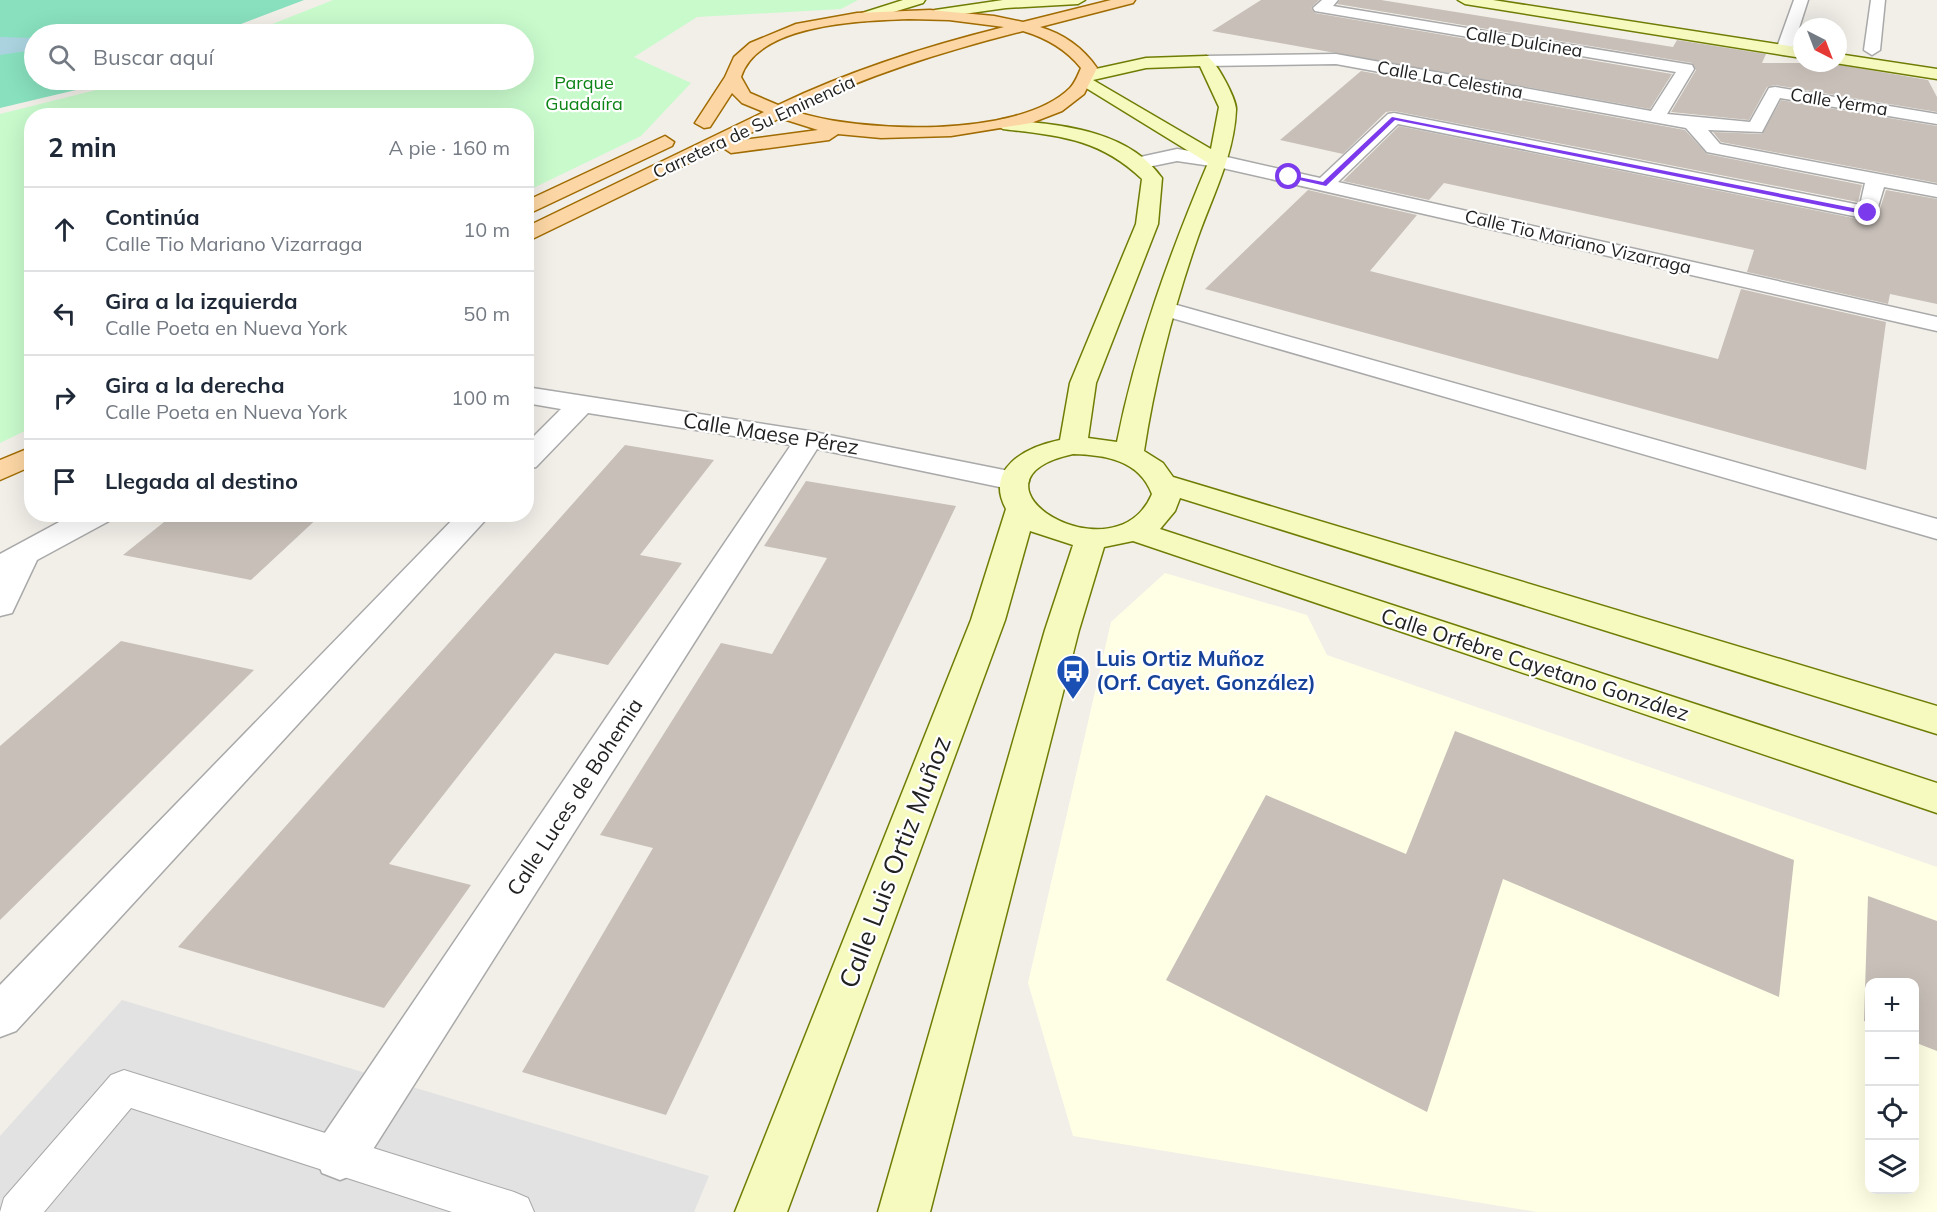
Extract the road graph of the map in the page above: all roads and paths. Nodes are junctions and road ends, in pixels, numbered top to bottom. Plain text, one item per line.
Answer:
1 (918, 0) edge
2 (962, 0) edge
3 (1079, 0) edge
4 (1128, 0) edge
5 (1331, 0) edge
6 (1465, 0) edge
7 (1541, 0) edge
8 (1801, 0) edge
9 (1878, 0) edge
10 (896, 3) edge
11 (1005, 4) junction
12 (932, 9) edge
13 (864, 16) junction
14 (989, 21) junction
15 (1020, 27) junction
16 (1792, 42) edge
17 (900, 45) dead end
18 (1847, 46) edge
19 (1872, 50) junction
20 (1082, 54) junction
21 (1847, 60) edge
22 (1937, 60) edge
23 (1206, 61) junction
24 (1146, 63) junction
25 (1937, 74) edge
26 (733, 77) junction
27 (1087, 80) junction
28 (771, 92) dead end
29 (750, 101) junction
30 (778, 112) junction
31 (1656, 118) junction
32 (1937, 118) edge
33 (704, 123) junction
34 (1003, 124) junction
35 (1692, 124) junction
36 (856, 131) junction
37 (1218, 161) junction
38 (1138, 163) junction
39 (653, 173) junction
40 (1876, 179) junction
41 (1324, 184) junction
42 (1937, 191) edge
43 (534, 205) edge
44 (534, 232) edge
45 (1166, 309) junction
46 (1937, 324) edge
47 (534, 396) edge
48 (581, 404) junction
49 (809, 439) junction
50 (1073, 446) junction
51 (534, 453) edge
52 (1129, 454) junction
53 (24, 459) edge
54 (0, 471) edge
55 (24, 474) edge
56 (1164, 483) junction
57 (0, 485) edge
58 (1017, 495) junction
59 (83, 522) edge
60 (468, 522) edge
61 (1937, 529) edge
62 (1134, 531) junction
63 (1091, 537) junction
64 (12, 561) edge
65 (0, 605) edge
66 (1937, 720) edge
67 (1937, 798) edge
68 (0, 1016) edge
69 (340, 1155) junction
70 (18, 1212) edge
71 (514, 1212) edge
72 (761, 1212) edge
73 (904, 1212) edge

1 - 10 street
2 - 11 street
3 - 11 street
3 - 14 main road
4 - 15 main road, Carretera de Su Eminencia
5 - 31 street, Calle Dulcinea
6 - 16 street
7 - 16 street
8 - 16 street
9 - 19 street
10 - 13 street
11 - 12 street
12 - 13 main road
12 - 14 main road
13 - 26 main road
14 - 15 main road
14 - 17 main road
15 - 20 main road
15 - 30 main road, Carretera de Su Eminencia
18 - 19 street
19 - 22 street
20 - 24 street
20 - 27 main road
21 - 25 street
23 - 24 street
23 - 31 street, Calle La Celestina
23 - 37 street
24 - 27 street
26 - 29 main road
26 - 33 main road
27 - 34 main road
27 - 37 street
28 - 29 main road, Carretera de Su Eminencia
29 - 30 main road
29 - 33 main road, Carretera de Su Eminencia
30 - 36 main road
30 - 39 main road, Carretera de Su Eminencia
31 - 35 street, Calle La Celestina
32 - 35 street, Calle Yerma
33 - 43 main road, Carretera de Su Eminencia
34 - 36 main road
34 - 38 street
35 - 40 street
36 - 39 main road
37 - 38 street, Calle Tio Mariano Vizarraga
37 - 41 street, Calle Tio Mariano Vizarraga
37 - 45 street
38 - 50 street
39 - 44 main road, Carretera de Su Eminencia
40 - 41 street
40 - 42 street
41 - 46 street, Calle Tio Mariano Vizarraga
45 - 52 street
45 - 61 street
47 - 48 street, Calle Maese Pérez
48 - 49 street, Calle Maese Pérez
48 - 51 street
49 - 58 street, Calle Maese Pérez
49 - 69 street, Calle Luces de Bohemia
50 - 52 street
50 - 58 street
52 - 56 street
53 - 54 main road
55 - 57 main road
56 - 62 street
56 - 66 street
58 - 63 street
58 - 72 street, Calle Luis Ortiz Muñoz
59 - 64 street
60 - 68 street
62 - 63 street
62 - 67 street, Calle Orfebre Cayetano González
63 - 73 street
64 - 65 street
69 - 70 lane
69 - 71 lane

